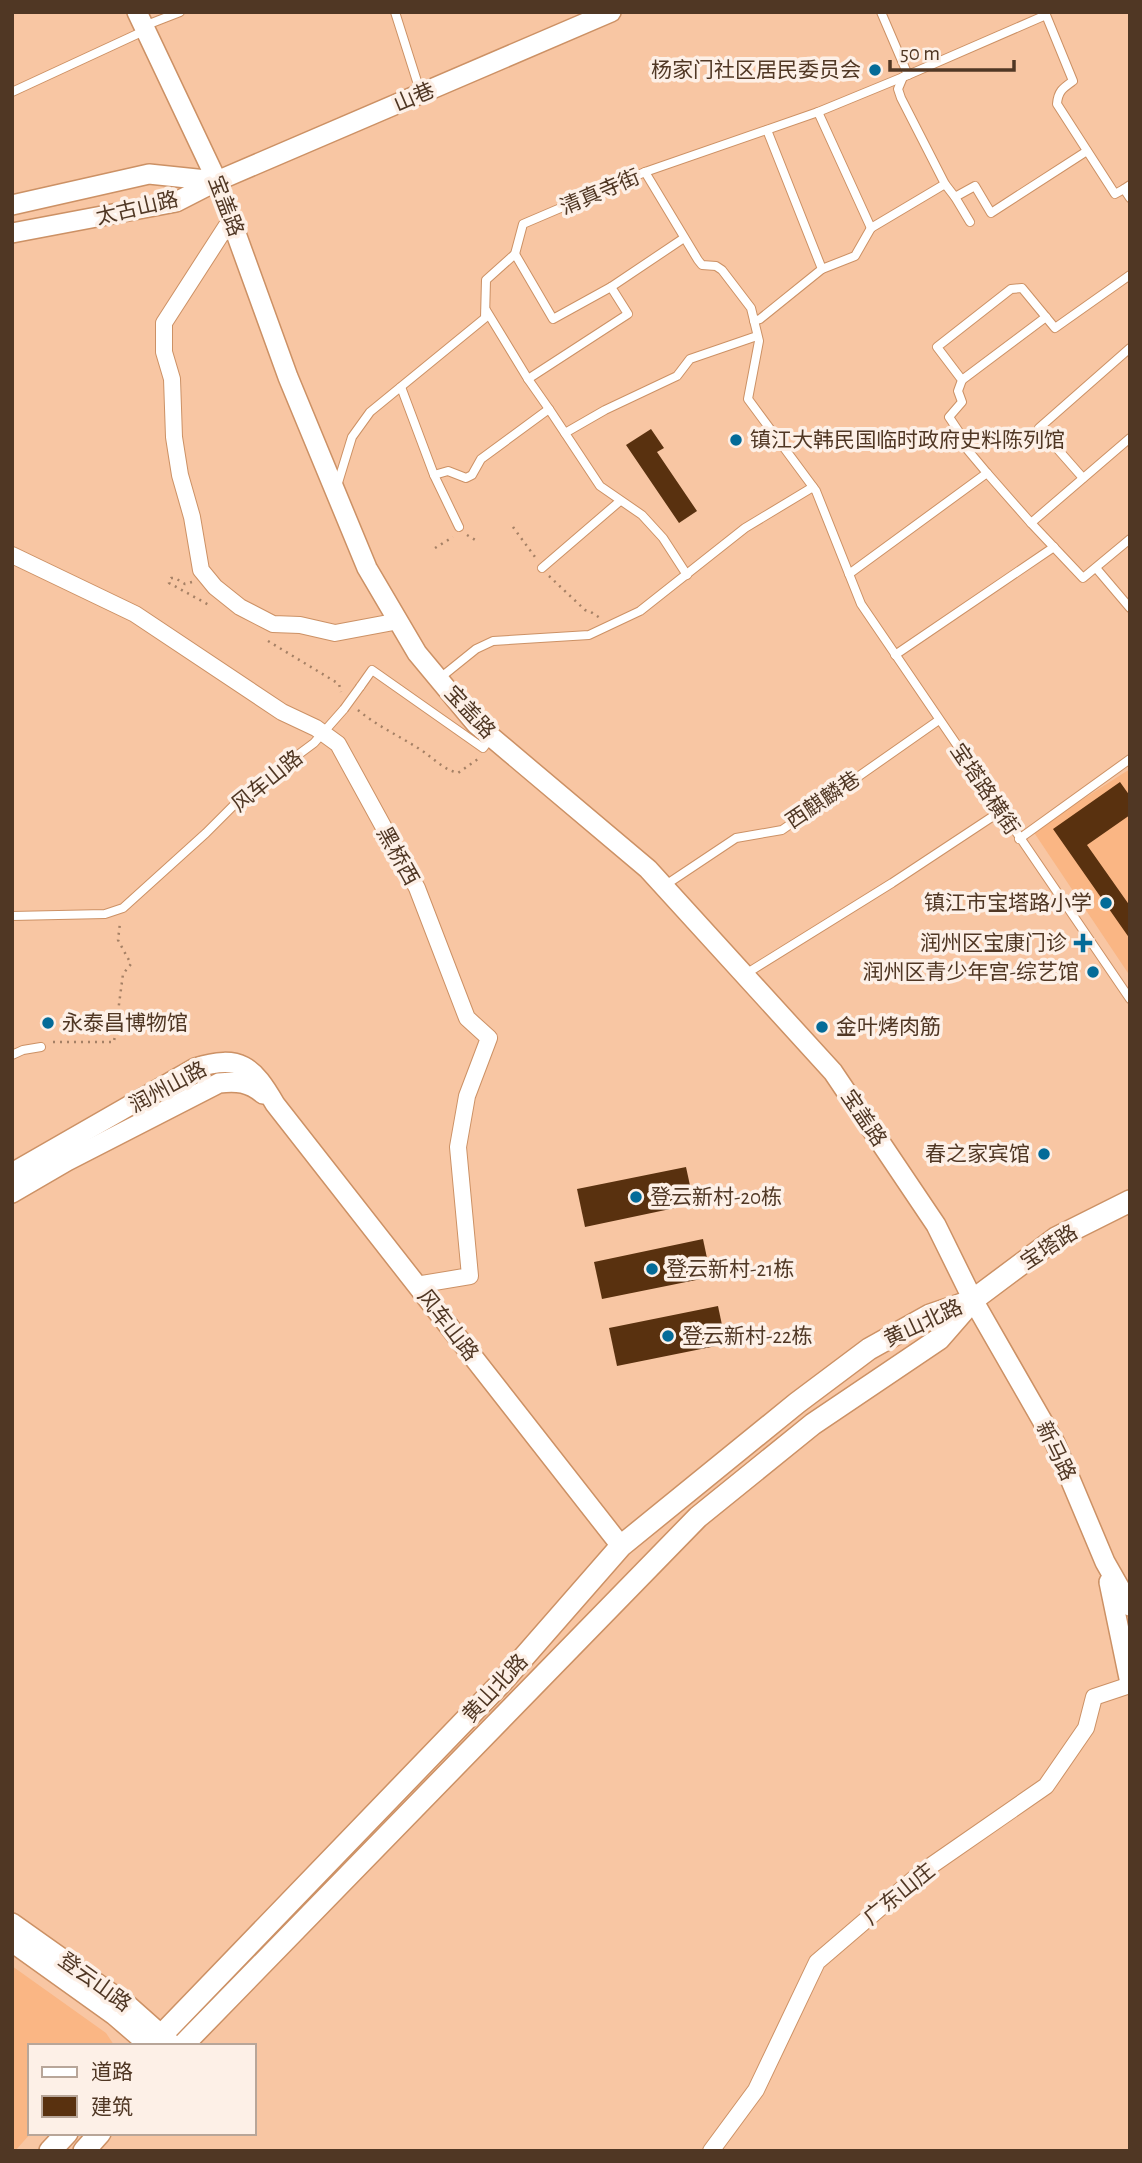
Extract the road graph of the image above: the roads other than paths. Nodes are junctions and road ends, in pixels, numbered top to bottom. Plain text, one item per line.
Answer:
1 (180, 12) edge
2 (396, 12) edge
3 (610, 12) edge
4 (881, 12) edge
5 (1046, 14) edge
6 (143, 23) edge
7 (906, 76) junction
8 (12, 92) edge
9 (421, 94) junction
10 (818, 112) junction
11 (767, 130) junction
12 (1087, 151) junction
13 (645, 172) junction
14 (218, 181) junction
15 (945, 184) junction
16 (1127, 187) edge
17 (955, 197) junction
18 (1130, 198) edge
19 (12, 205) edge
20 (231, 219) junction
21 (970, 222) dead end
22 (871, 228) junction
23 (12, 233) edge
24 (684, 238) junction
25 (515, 254) junction
26 (822, 269) junction
27 (1127, 277) edge
28 (611, 287) junction
29 (1130, 287) edge
30 (486, 307) junction
31 (1046, 317) junction
32 (754, 321) junction
33 (757, 336) junction
34 (1130, 348) edge
35 (528, 379) junction
36 (962, 380) junction
37 (401, 387) junction
38 (549, 410) junction
39 (565, 432) junction
40 (1129, 439) edge
41 (988, 473) junction
42 (434, 475) junction
43 (1083, 478) junction
44 (813, 487) junction
45 (335, 491) junction
46 (620, 501) junction
47 (1031, 523) junction
48 (458, 531) road end
49 (1130, 539) edge
50 (1054, 547) junction
51 (12, 555) edge
52 (542, 568) road end
53 (1096, 568) junction
54 (687, 575) junction
55 (849, 575) junction
56 (1130, 608) edge
57 (399, 621) junction
58 (895, 655) junction
59 (439, 679) junction
60 (939, 720) junction
61 (323, 733) junction
62 (487, 742) junction
63 (1130, 759) edge
64 (1000, 811) junction
65 (1019, 838) junction
66 (664, 886) junction
67 (12, 916) edge
68 (744, 975) junction
69 (1130, 999) edge
70 (41, 1047) road end
71 (12, 1055) edge
72 (275, 1104) junction
73 (12, 1173) edge
74 (12, 1193) edge
75 (1130, 1201) edge
76 (416, 1285) junction
77 (973, 1300) junction
78 (621, 1546) junction
79 (1105, 1562) junction
80 (1130, 1606) edge
81 (1130, 1684) edge
82 (12, 1923) edge
83 (12, 1942) edge
84 (159, 2043) edge
85 (183, 2044) edge
86 (65, 2135) edge
87 (98, 2135) edge
88 (50, 2151) edge
89 (84, 2151) edge
90 (711, 2151) edge

1 - 6 lane
2 - 9 lane
3 - 9 street, 山巷
4 - 7 lane
5 - 7 lane, 清真寺街
5 - 12 lane
6 - 8 lane
6 - 14 street, 宝盖路
7 - 10 lane, 清真寺街
7 - 15 lane
9 - 14 street, 山巷
10 - 11 lane, 清真寺街
10 - 22 lane
11 - 13 lane, 清真寺街
11 - 26 lane
12 - 16 lane
12 - 17 lane
13 - 24 lane, 宝塔路横街
13 - 25 lane, 清真寺街
14 - 19 street, 太古山路
14 - 20 street, 宝盖路
14 - 23 street, 太古山路
15 - 17 lane
15 - 22 lane
16 - 18 lane
17 - 21 lane
20 - 45 street, 宝盖路
20 - 57 street
22 - 26 lane
24 - 28 lane
24 - 32 lane, 宝塔路横街
25 - 28 lane
25 - 30 lane, 清真寺街
26 - 32 lane
27 - 29 lane
27 - 31 lane
28 - 35 lane
30 - 35 lane
30 - 37 lane
31 - 36 lane
31 - 36 lane
32 - 33 lane, 宝塔路横街
33 - 39 lane
33 - 44 lane, 宝塔路横街
34 - 43 lane
35 - 38 lane
36 - 41 lane
37 - 42 lane
37 - 45 lane
38 - 39 lane
38 - 42 lane
39 - 46 lane
40 - 43 lane
41 - 47 lane
41 - 55 lane
42 - 48 lane
43 - 47 lane
44 - 54 lane
44 - 55 lane, 宝塔路横街
45 - 57 street, 宝盖路
46 - 52 lane
46 - 54 lane
47 - 50 lane
49 - 53 lane
50 - 53 lane
50 - 58 lane
51 - 61 street, 黑桥西
53 - 56 lane
54 - 59 lane
55 - 58 lane, 宝塔路横街
57 - 59 street, 宝盖路
58 - 60 lane, 宝塔路横街
59 - 62 street, 宝盖路
60 - 64 lane, 宝塔路横街
60 - 66 lane, 西麒麟巷
61 - 62 lane, 风车山路, bridge
61 - 67 lane, 风车山路
61 - 76 street, 黑桥西
62 - 66 street, 宝盖路
63 - 65 lane
64 - 65 lane, 宝塔路横街
64 - 68 lane
65 - 69 lane, 宝塔路横街
66 - 68 street, 宝盖路
68 - 77 street, 宝盖路
70 - 71 lane
72 - 73 street, 润州山路
72 - 74 street, 润州山路
72 - 76 street, 风车山路
75 - 77 main road, 宝塔路
76 - 78 street, 风车山路
77 - 78 main road, 黄山北路
77 - 79 street, 新马路
77 - 85 main road, 黄山北路
78 - 84 main road, 黄山北路
79 - 80 street, 新马路
79 - 81 street
81 - 90 street, 广东山庄
82 - 84 street, 登云山路
83 - 84 street, 登云山路
86 - 88 main road
87 - 89 main road

